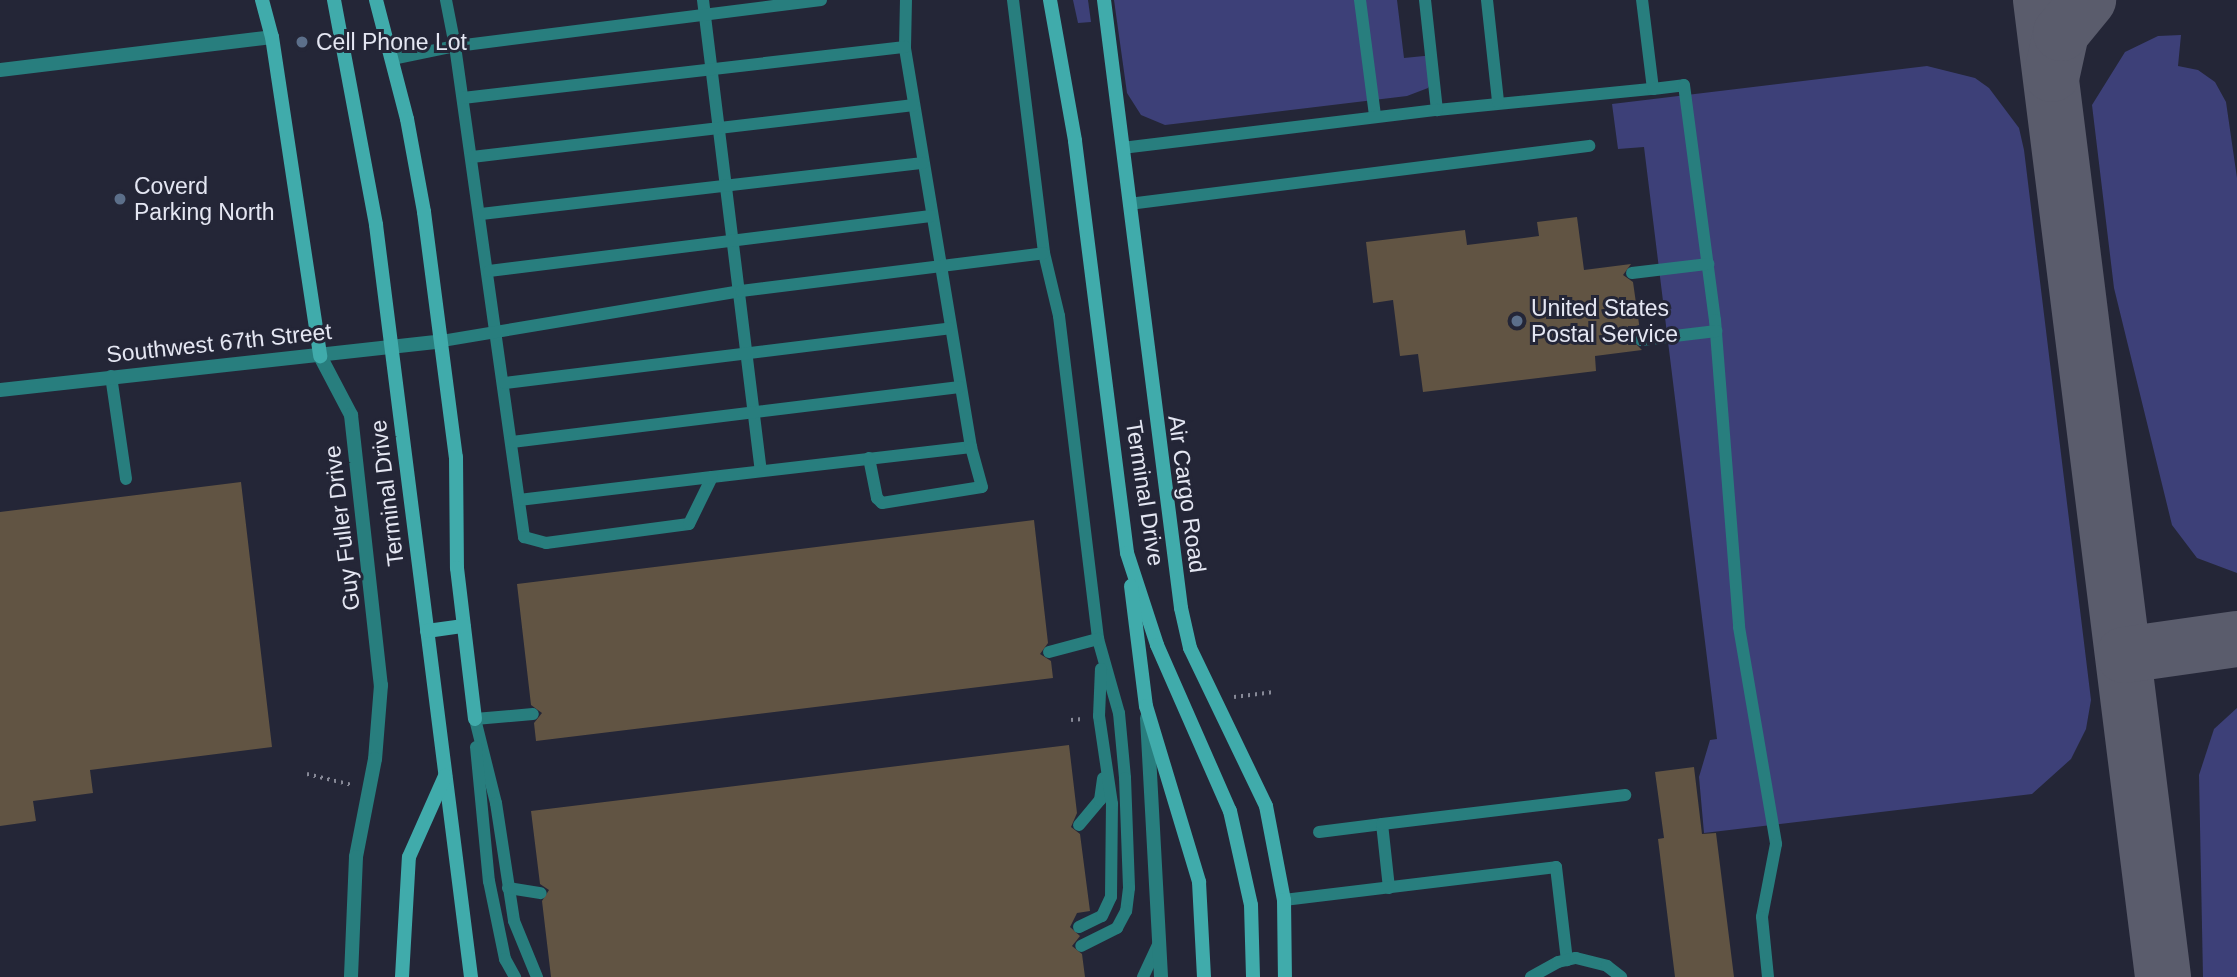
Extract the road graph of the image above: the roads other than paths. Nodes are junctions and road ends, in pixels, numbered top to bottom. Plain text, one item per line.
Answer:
1 (262, 0) edge
2 (334, 0) edge
3 (376, 0) edge
4 (446, 0) edge
5 (703, 0) edge
6 (821, 0) edge
7 (906, 0) edge
8 (1013, 0) edge
9 (1051, 0) edge
10 (1104, 0) edge
11 (1360, 0) edge
12 (1425, 0) edge
13 (1487, 0) edge
14 (1642, 0) edge
15 (705, 15) junction
16 (272, 37) junction
17 (455, 46) junction
18 (905, 47) junction
19 (392, 59) junction
20 (712, 69) junction
21 (0, 70) edge
22 (1653, 89) junction
23 (463, 98) junction
24 (1498, 102) junction
25 (914, 105) junction
26 (1437, 110) junction
27 (1375, 116) junction
28 (719, 128) junction
29 (1589, 146) dead end
30 (1122, 148) junction
31 (472, 157) junction
32 (923, 163) junction
33 (727, 186) junction
34 (1129, 204) junction
35 (481, 214) junction
36 (931, 216) junction
37 (734, 241) junction
38 (1044, 253) junction
39 (1708, 264) junction
40 (939, 266) junction
41 (489, 271) junction
42 (1632, 273) dead end
43 (741, 291) junction
44 (950, 328) junction
45 (498, 331) junction
46 (1716, 331) junction
47 (1641, 340) dead end
48 (442, 341) junction
49 (392, 347) junction
50 (748, 352) junction
51 (320, 356) junction
52 (111, 376) junction
53 (505, 383) junction
54 (960, 387) junction
55 (0, 390) edge
56 (754, 411) junction
57 (512, 442) junction
58 (971, 447) junction
59 (869, 458) junction
60 (761, 470) junction
61 (712, 477) junction
62 (127, 479) dead end
63 (519, 500) junction
64 (1127, 553) junction
65 (464, 626) junction
66 (427, 631) junction
67 (1098, 639) junction
68 (1049, 652) dead end
69 (1102, 662) junction
70 (1146, 706) junction
71 (533, 714) dead end
72 (475, 719) junction
73 (1104, 771) junction
74 (445, 776) junction
75 (1625, 795) dead end
76 (1382, 824) junction
77 (1079, 825) dead end
78 (1320, 832) dead end
79 (508, 888) junction
80 (1390, 888) junction
81 (541, 893) dead end
82 (1284, 900) junction
83 (1079, 927) dead end
84 (1162, 937) junction
85 (1081, 946) dead end
86 (1567, 960) junction
87 (351, 977) edge
88 (402, 977) edge
89 (471, 977) edge
90 (515, 977) edge
91 (537, 977) edge
92 (1143, 977) edge
93 (1161, 977) edge
94 (1204, 977) edge
95 (1253, 977) edge
96 (1285, 977) edge
97 (1531, 977) edge
98 (1621, 977) edge
99 (1768, 977) edge

1 - 16 main road, Guy Fuller Drive
2 - 49 main road, Terminal Drive
3 - 19 main road
4 - 17 lane
5 - 15 lane
6 - 15 lane
7 - 18 lane
8 - 38 lane
9 - 64 main road, Terminal Drive
10 - 30 main road, Air Cargo Road
11 - 27 lane
12 - 26 lane
13 - 24 lane
14 - 22 lane
15 - 17 lane
15 - 20 lane
16 - 21 street
16 - 51 main road, Guy Fuller Drive
17 - 19 lane
17 - 23 lane
18 - 20 lane
18 - 25 lane
19 - 48 main road
20 - 23 lane
20 - 28 lane
22 - 24 lane
22 - 39 lane
23 - 31 lane
24 - 26 lane
25 - 28 lane
25 - 32 lane
26 - 27 lane
27 - 30 lane
28 - 31 lane
28 - 33 lane
29 - 34 lane
30 - 34 main road, Air Cargo Road
31 - 35 lane
32 - 33 lane
32 - 36 lane
33 - 35 lane
33 - 37 lane
34 - 82 main road, Air Cargo Road
35 - 41 lane
36 - 37 lane
36 - 40 lane
37 - 41 lane
37 - 43 lane
38 - 40 lane
38 - 67 lane
39 - 42 lane
39 - 46 lane
40 - 43 lane
40 - 44 lane
41 - 45 lane
43 - 45 lane
43 - 50 lane
44 - 50 lane
44 - 54 lane
45 - 48 lane
45 - 53 lane
46 - 47 lane
46 - 99 lane
48 - 49 street, Southwest 67th Street
48 - 65 main road
49 - 51 street, Southwest 67th Street
49 - 66 main road, Terminal Drive
50 - 53 lane
50 - 56 lane
51 - 52 street, Southwest 67th Street
51 - 87 street, Guy Fuller Drive
52 - 55 street, Southwest 67th Street
52 - 62 lane
53 - 57 lane
54 - 56 lane
54 - 58 lane
56 - 57 lane
56 - 60 lane
57 - 63 lane
58 - 59 lane
58 - 59 lane
59 - 60 lane
60 - 61 lane
61 - 63 lane
61 - 63 lane
64 - 70 main road
64 - 95 main road, Terminal Drive
65 - 66 main road
65 - 72 main road
66 - 74 main road, Terminal Drive
67 - 68 lane
67 - 69 lane
69 - 73 lane
69 - 85 lane
70 - 84 street
70 - 94 main road
71 - 72 lane
72 - 79 lane
72 - 90 lane
73 - 77 lane
73 - 83 lane
74 - 88 main road
74 - 89 main road, Terminal Drive
75 - 76 lane
76 - 78 lane
76 - 80 lane
79 - 81 lane
79 - 91 lane
80 - 82 lane
80 - 86 lane
82 - 96 main road, Air Cargo Road
84 - 92 lane
84 - 93 street
86 - 97 lane
86 - 98 lane

